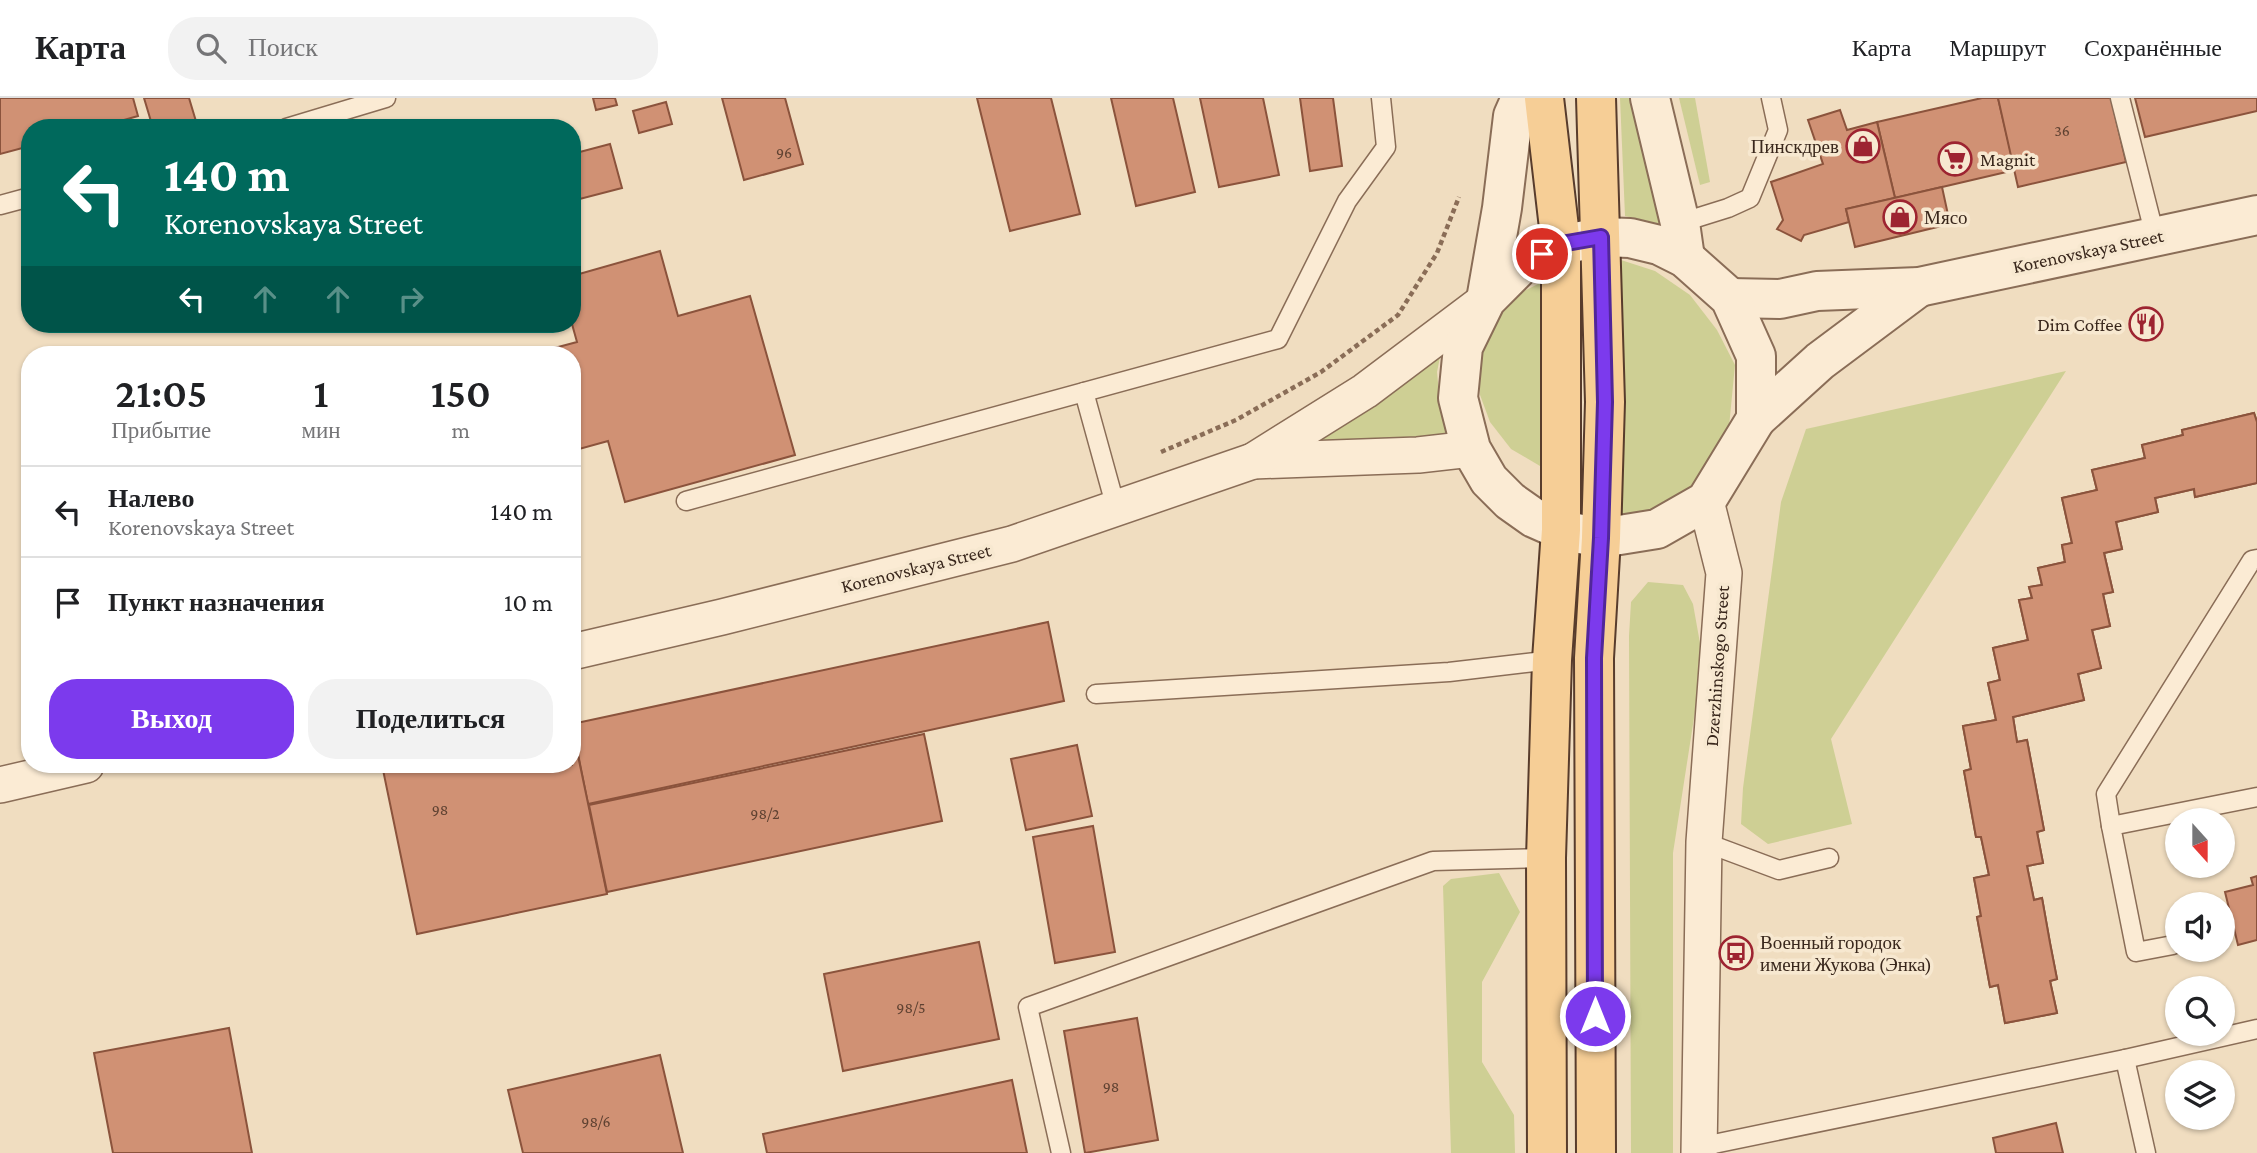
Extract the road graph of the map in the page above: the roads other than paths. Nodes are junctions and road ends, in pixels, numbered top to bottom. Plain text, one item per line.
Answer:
1 (386, 98) edge
2 (1381, 98) edge
3 (1521, 98) edge
4 (1544, 98) edge
5 (1596, 98) edge
6 (1650, 98) edge
7 (1771, 98) edge
8 (2120, 98) edge
9 (316, 119) edge
10 (21, 199) edge
11 (0, 205) edge
12 (2257, 215) edge
13 (2155, 236) junction
14 (1601, 237) junction
15 (1683, 241) junction
16 (1561, 244) junction
17 (1919, 287) junction
18 (1730, 298) junction
19 (1486, 300) junction
20 (1084, 392) junction
21 (1756, 419) junction
22 (1471, 449) junction
23 (1253, 461) junction
24 (686, 501) dead end
25 (1706, 501) junction
26 (1116, 508) junction
27 (1561, 530) junction
28 (1601, 538) junction
29 (2257, 559) edge
30 (581, 650) edge
31 (1552, 660) junction
32 (1096, 694) dead end
33 (52, 773) edge
34 (0, 785) edge
35 (2257, 797) edge
36 (2111, 827) junction
37 (1704, 842) junction
38 (1546, 858) junction
39 (1829, 858) dead end
40 (2165, 947) edge
41 (2257, 1029) edge
42 (2125, 1059) junction
43 (1699, 1150) edge
44 (1061, 1153) edge
45 (1548, 1153) edge
46 (1596, 1153) edge
47 (2147, 1153) edge

1 - 9 lane
2 - 20 lane
3 - 19 street
4 - 16 main road
5 - 14 main road
6 - 15 street
7 - 15 lane
8 - 13 lane
10 - 11 lane
12 - 13 street, Korenovskaya Street
13 - 17 street, Korenovskaya Street
14 - 15 street, Korenovskaya Street
14 - 16 street, Korenovskaya Street
14 - 28 main road
15 - 18 street
16 - 19 street, Korenovskaya Street
16 - 27 main road
17 - 18 street, Korenovskaya Street
17 - 21 street, Korenovskaya Street
18 - 21 street
19 - 22 street
19 - 23 street, Korenovskaya Street
20 - 24 lane
20 - 26 lane
21 - 25 street
22 - 23 street, Korenovskaya Street
22 - 27 street
23 - 26 street, Korenovskaya Street
25 - 28 street
25 - 37 street, Dzerzhinskogo Street
26 - 30 street, Korenovskaya Street
27 - 28 street
27 - 31 main road
28 - 46 main road
29 - 36 lane
31 - 32 lane
31 - 38 main road
33 - 34 street
35 - 36 lane
36 - 40 lane
37 - 39 lane
37 - 43 street, Dzerzhinskogo Street
38 - 44 lane
38 - 45 main road
41 - 42 lane
42 - 43 lane
42 - 47 lane

